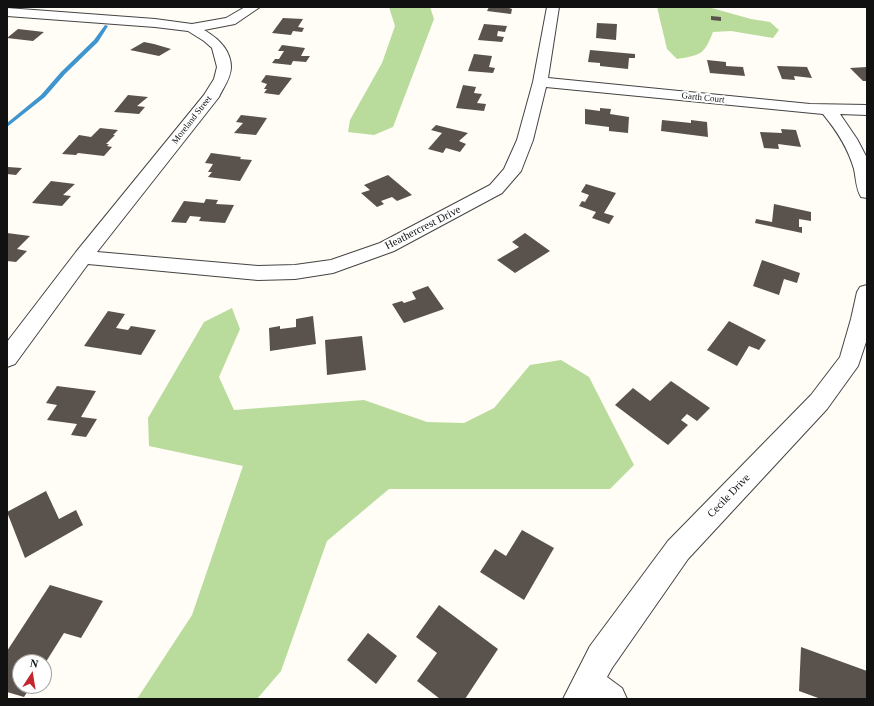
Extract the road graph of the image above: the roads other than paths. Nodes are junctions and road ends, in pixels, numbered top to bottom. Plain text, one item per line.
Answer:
1 (254, 7) edge
2 (553, 7) edge
3 (7, 12) edge
4 (192, 28) junction
5 (540, 82) junction
6 (828, 110) junction
7 (867, 110) edge
8 (867, 193) edge
9 (83, 257) junction
10 (867, 292) edge
11 (7, 358) edge
12 (593, 694) edge

1 - 4 street
2 - 5 street, Heathercrest Drive
3 - 4 street, Moreland Street
4 - 9 street, Moreland Street
5 - 6 street, Garth Court
5 - 9 street, Heathercrest Drive
6 - 7 street, Garth Court
6 - 8 street
9 - 11 street, Moreland Street
10 - 12 street, Cecile Drive

